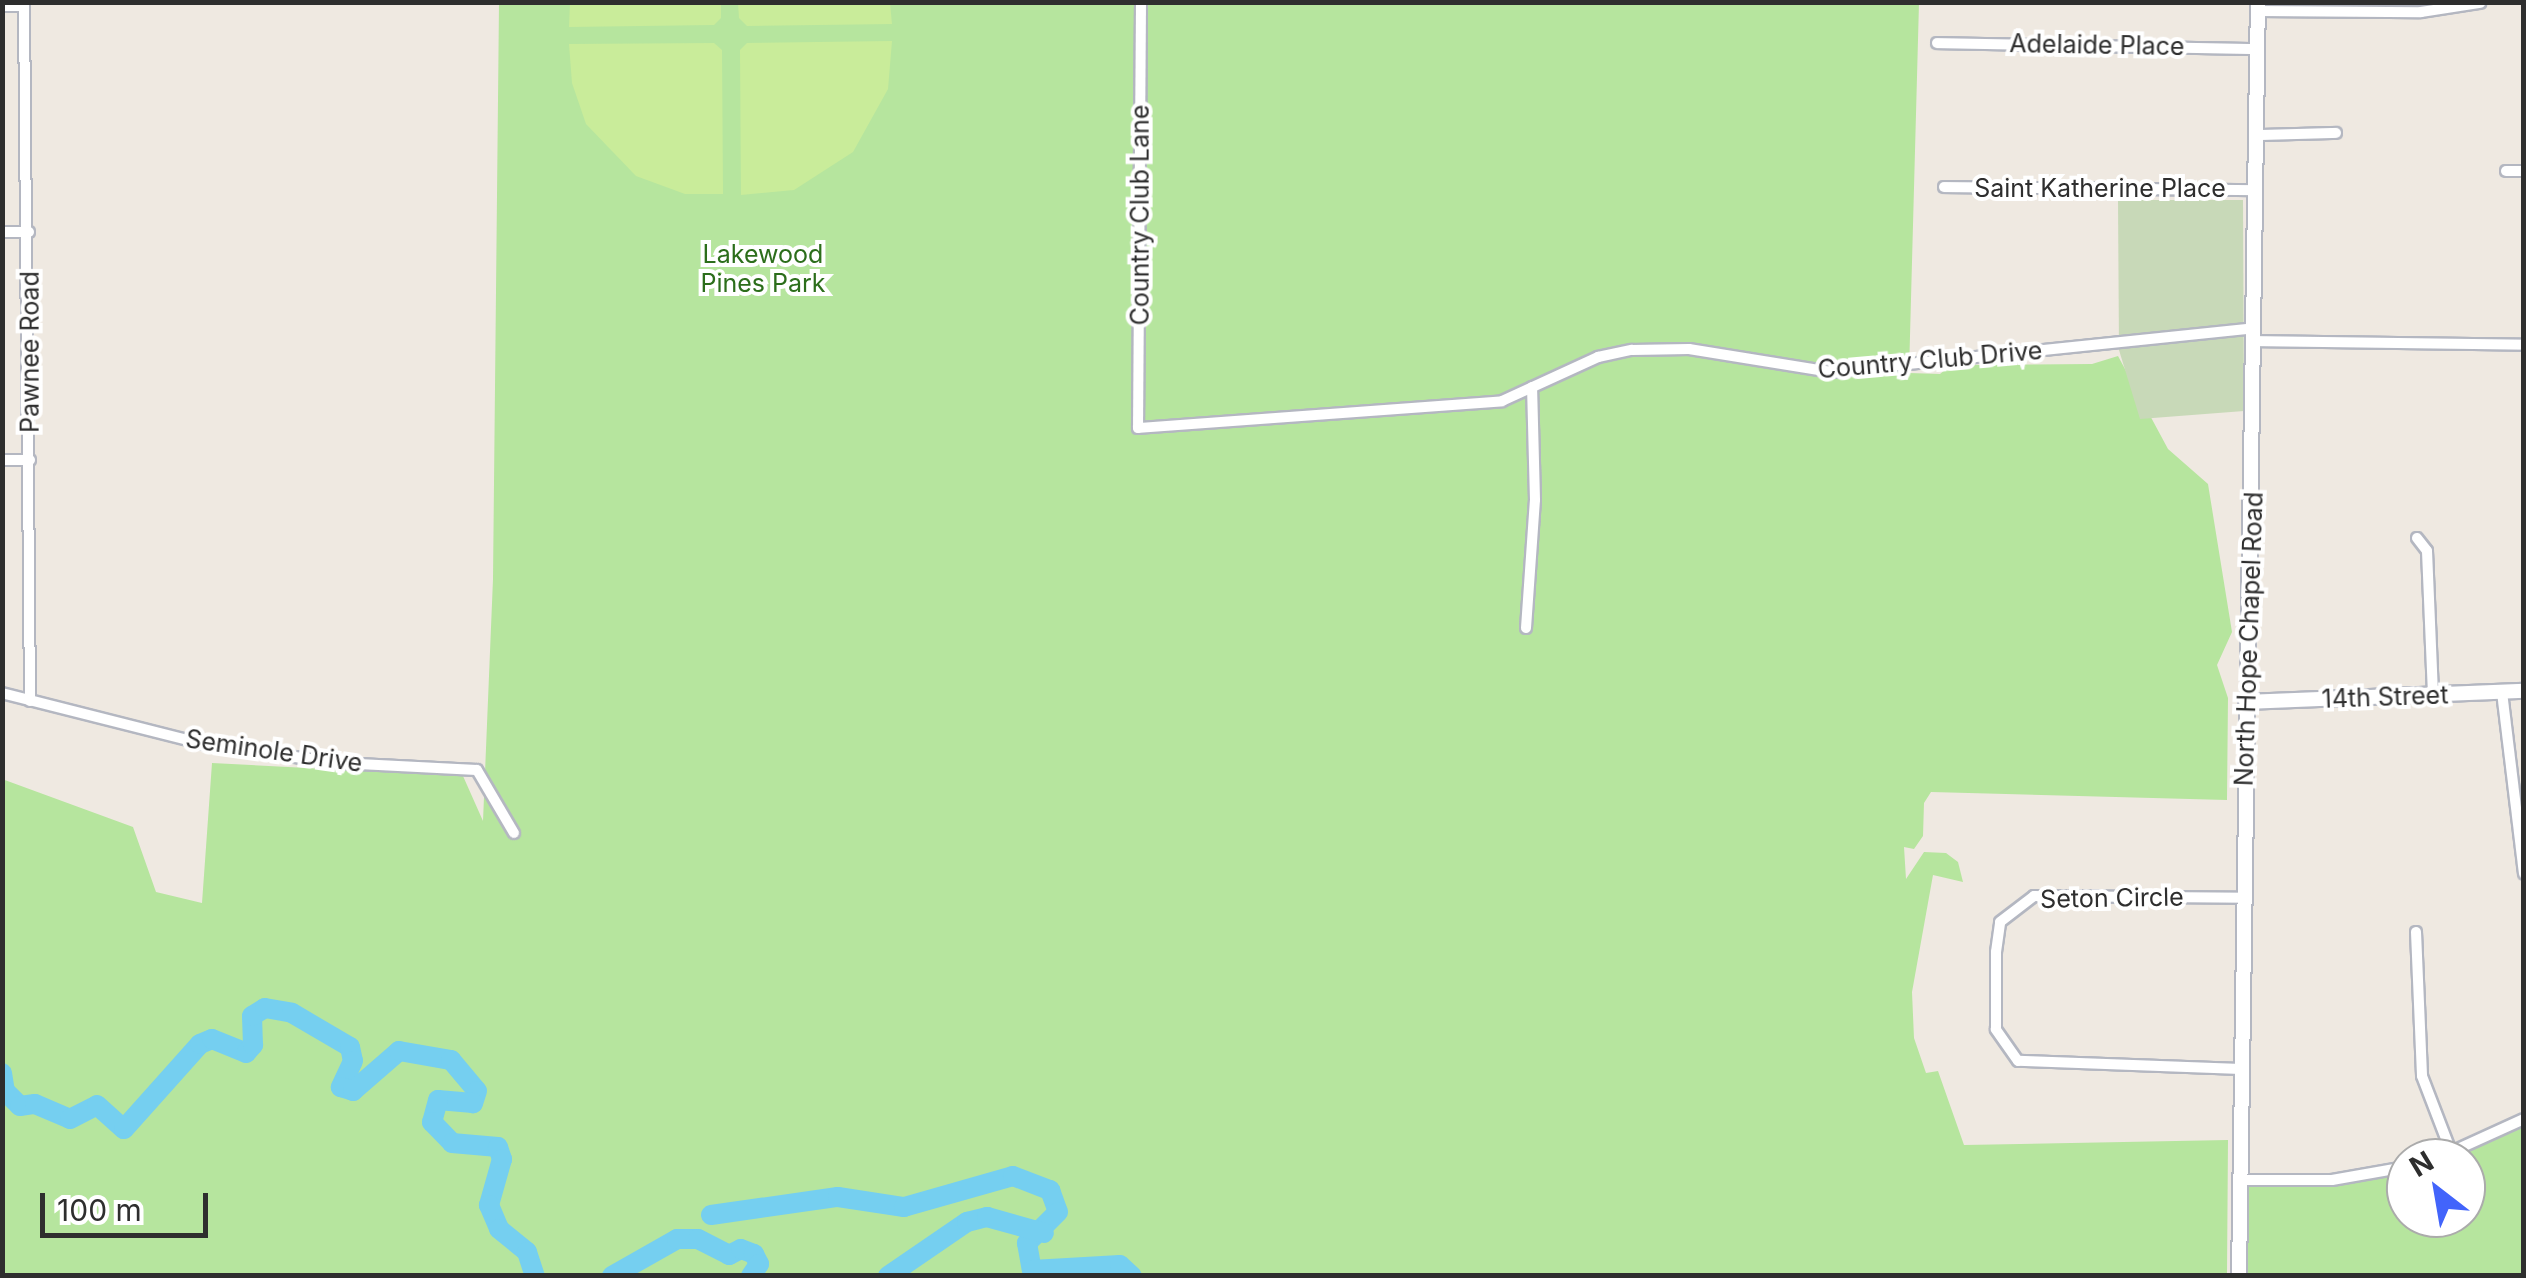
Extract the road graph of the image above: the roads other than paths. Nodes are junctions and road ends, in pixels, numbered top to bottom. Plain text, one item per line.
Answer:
1 (1141, 2) edge
2 (24, 4) edge
3 (2480, 4) edge
4 (2, 6) edge
5 (2258, 6) edge
6 (1938, 43) dead end
7 (2258, 49) junction
8 (2336, 134) dead end
9 (2257, 135) junction
10 (2506, 172) dead end
11 (2524, 172) edge
12 (1944, 188) dead end
13 (2256, 190) junction
14 (2, 232) edge
15 (29, 232) junction
16 (2253, 334) junction
17 (2524, 345) edge
18 (1532, 388) junction
19 (1138, 428) joint
20 (2, 460) edge
21 (30, 460) junction
22 (2417, 538) dead end
23 (1526, 628) dead end
24 (2524, 691) edge
25 (2502, 692) junction
26 (2, 693) edge
27 (2433, 695) junction
28 (30, 701) junction
29 (2246, 702) junction
30 (514, 833) dead end
31 (2524, 874) edge
32 (2243, 898) junction
33 (2416, 932) dead end
34 (2240, 1069) junction
35 (2524, 1119) edge
36 (2446, 1138) edge
37 (2485, 1138) edge
38 (2386, 1171) edge
39 (2239, 1180) junction
40 (2239, 1276) edge

1 - 19 street, Country Club Lane
2 - 4 street
2 - 15 street, Pawnee Road
3 - 5 street
5 - 7 main road, North Hope Chapel Road
6 - 7 street, Adelaide Place
7 - 9 main road, North Hope Chapel Road
8 - 9 street
9 - 13 main road, North Hope Chapel Road
10 - 11 street
12 - 13 street, Saint Katherine Place
13 - 16 main road, North Hope Chapel Road
14 - 15 street
15 - 21 street, Pawnee Road
16 - 17 street, Country Club Drive
16 - 18 street, Country Club Drive
16 - 29 main road, North Hope Chapel Road
18 - 19 street, Country Club Drive
18 - 23 street
20 - 21 street
21 - 28 street, Pawnee Road
22 - 27 street
24 - 25 main road, 14th Street
25 - 27 main road, 14th Street
25 - 31 street
26 - 28 street, Seminole Drive
27 - 29 main road, 14th Street
28 - 30 street, Seminole Drive
29 - 32 main road, North Hope Chapel Road
32 - 34 main road, North Hope Chapel Road
32 - 34 street, Seton Circle
33 - 36 street
34 - 39 main road, North Hope Chapel Road
35 - 37 street
38 - 39 street
39 - 40 main road, North Hope Chapel Road

